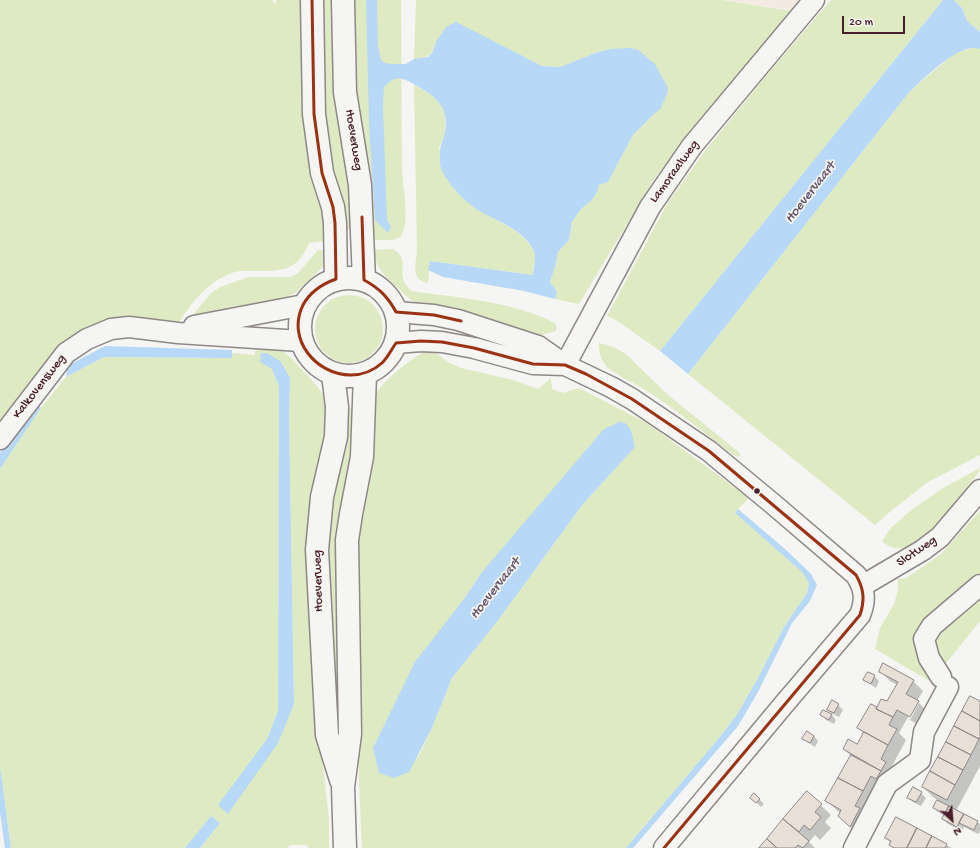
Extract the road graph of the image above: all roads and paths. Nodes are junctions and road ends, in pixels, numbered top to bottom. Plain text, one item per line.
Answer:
1 (312, 0) edge
2 (343, 0) edge
3 (814, 0) edge
4 (336, 279) junction
5 (364, 280) junction
6 (304, 305) junction
7 (396, 312) junction
8 (178, 332) junction
9 (301, 341) junction
10 (396, 343) junction
11 (565, 364) junction
12 (333, 374) junction
13 (365, 374) junction
14 (0, 439) edge
15 (980, 490) edge
16 (980, 584) edge
17 (862, 586) junction
18 (343, 787) junction
19 (345, 848) edge
20 (664, 848) edge
21 (854, 848) edge

1 - 4 main road
2 - 5 main road, Hoeverweg
3 - 11 street, Lamoraalweg
4 - 5 main road
4 - 6 main road
5 - 7 main road
6 - 8 street, Kalkovensweg
6 - 9 main road
7 - 10 main road
7 - 11 street
8 - 9 street, Kalkovensweg
8 - 14 street, Kalkovensweg
9 - 12 main road
10 - 11 street
10 - 13 main road
11 - 17 street
12 - 13 main road
12 - 18 main road, Hoeverweg
13 - 18 main road, Hoeverweg
15 - 17 street, Slotweg
16 - 21 street
17 - 20 street
18 - 19 main road, Hoeverweg

